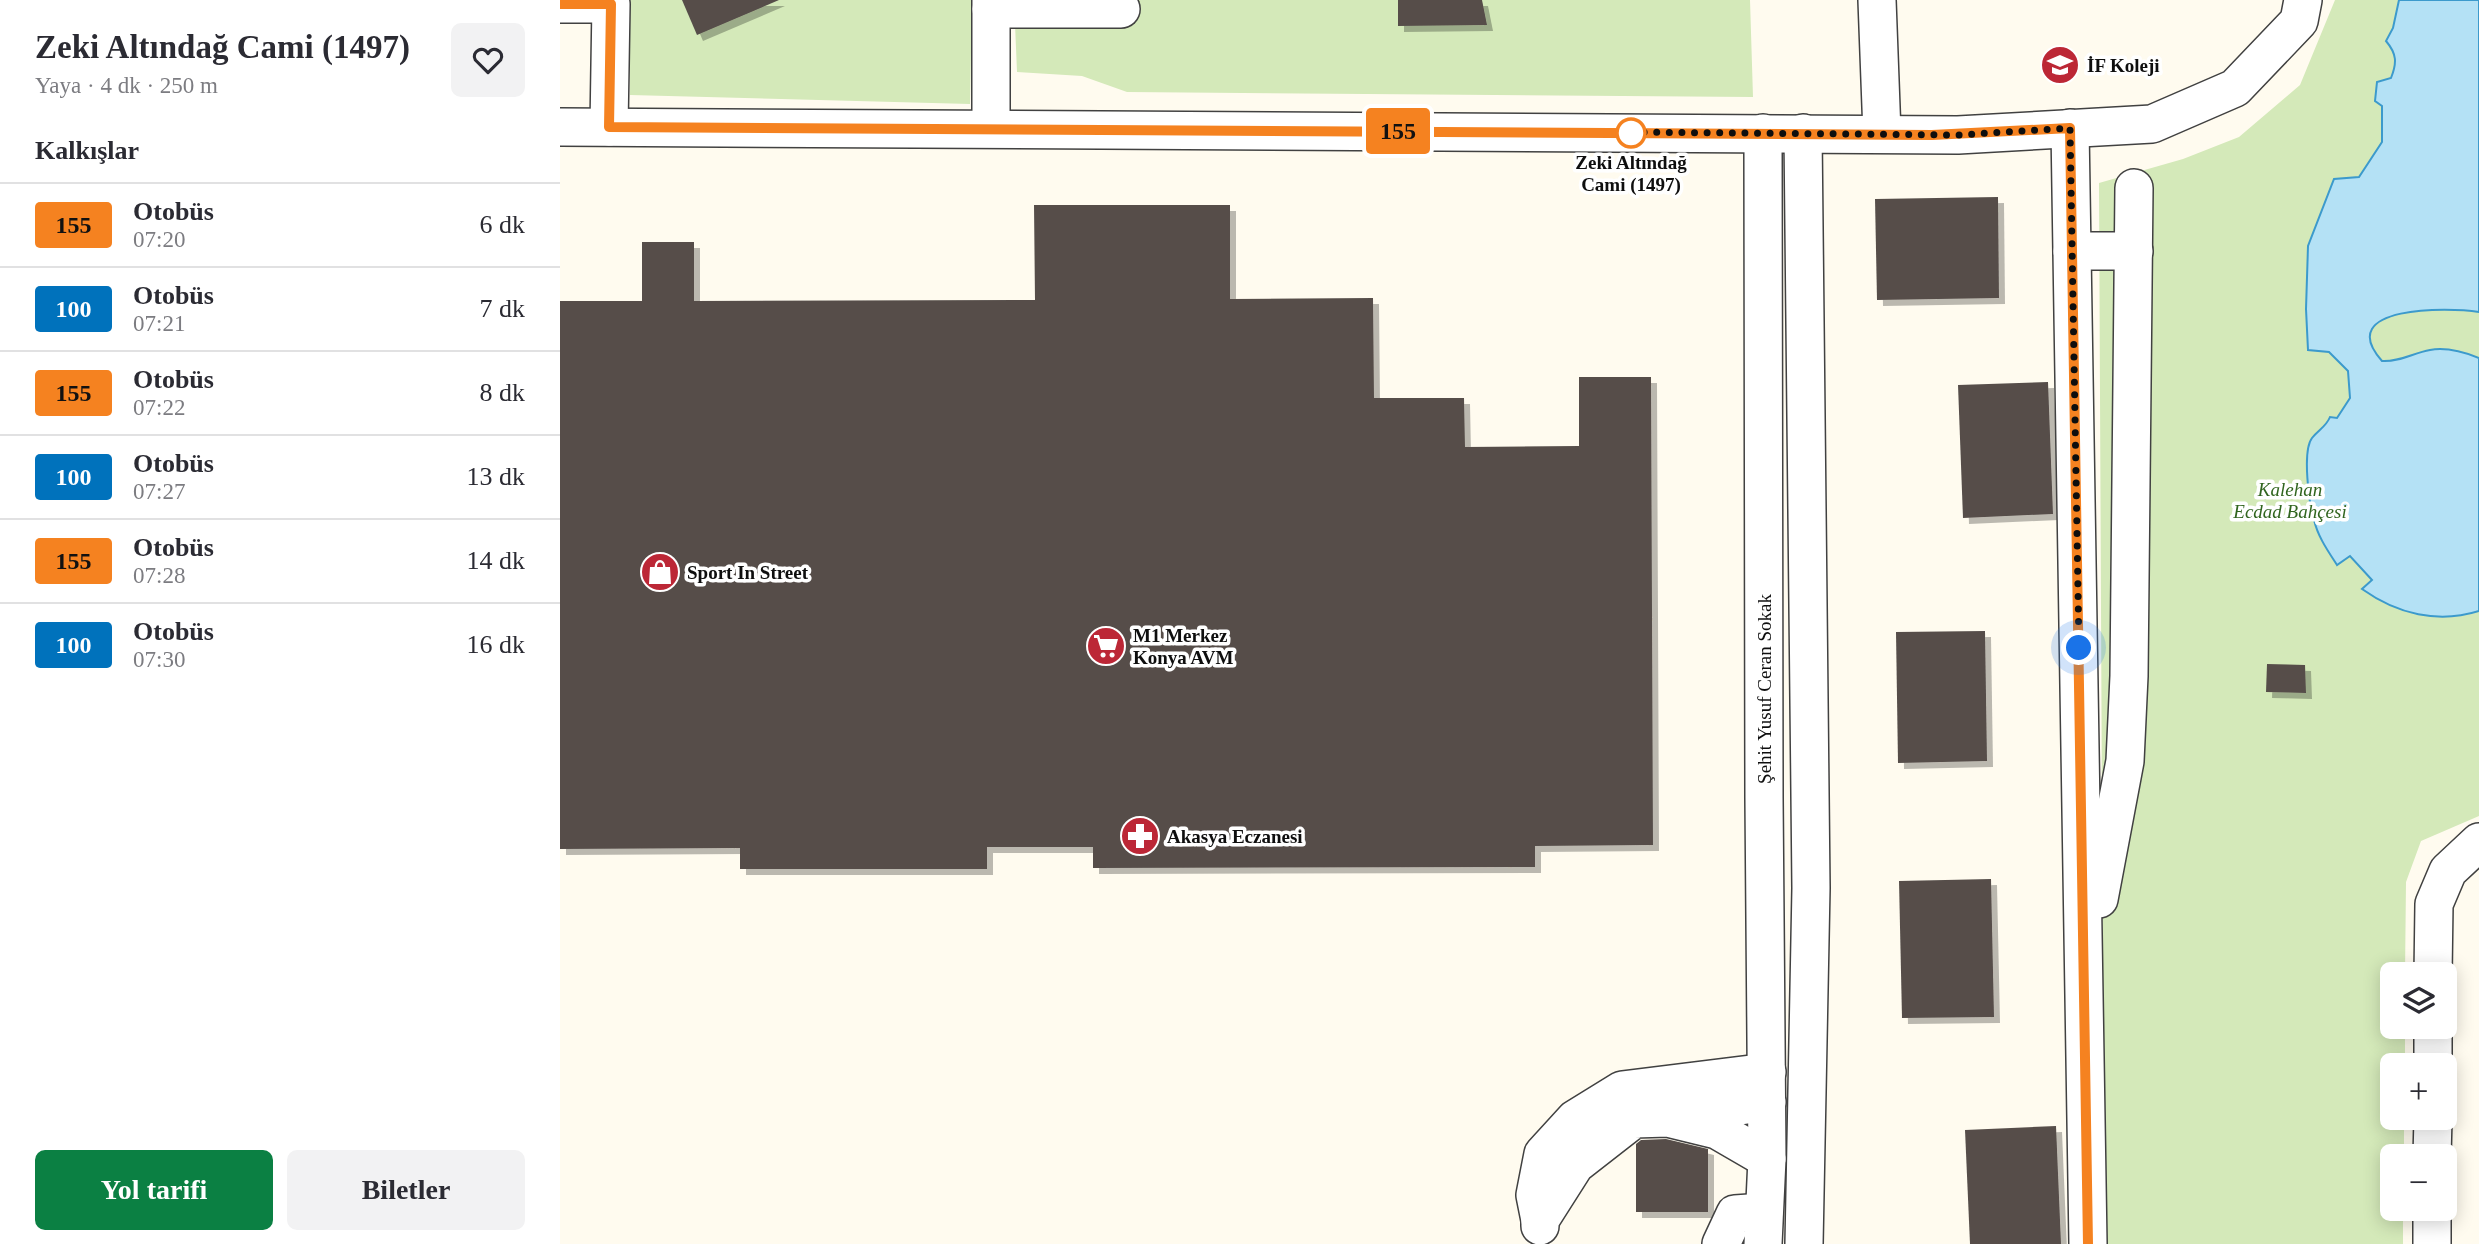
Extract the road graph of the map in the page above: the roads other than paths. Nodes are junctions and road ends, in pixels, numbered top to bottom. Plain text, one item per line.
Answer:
1 (1877, 0) edge
2 (2303, 0) edge
3 (560, 4) edge
4 (991, 5) edge
5 (1121, 9) dead end
6 (560, 127) edge
7 (609, 127) junction
8 (991, 128) junction
9 (2070, 128) junction
10 (1763, 133) junction
11 (1803, 133) junction
12 (1882, 134) junction
13 (2134, 188) dead end
14 (2072, 251) junction
15 (2134, 251) junction
16 (2479, 842) edge
17 (2433, 962) edge
18 (2085, 975) junction
19 (1767, 1087) junction
20 (1668, 1118) junction
21 (1768, 1159) junction
22 (2432, 1221) edge
23 (1764, 1228) edge
24 (1539, 1232) edge
25 (1721, 1244) edge
26 (1804, 1244) edge
27 (2088, 1244) edge
28 (2432, 1244) edge

1 - 12 street
2 - 9 street
3 - 7 street
4 - 5 street
4 - 8 street
6 - 7 street
7 - 8 street
8 - 10 street
9 - 12 street
9 - 14 street
10 - 11 street
10 - 19 street, Şehit Yusuf Ceran Sokak
11 - 12 street
11 - 26 street
13 - 15 street
14 - 15 street
14 - 18 street
15 - 18 street
16 - 17 street
18 - 27 street
19 - 20 street
19 - 21 street, Şehit Yusuf Ceran Sokak
19 - 24 street
20 - 21 street
20 - 24 street
21 - 23 street, Şehit Yusuf Ceran Sokak
22 - 28 street
23 - 25 street

